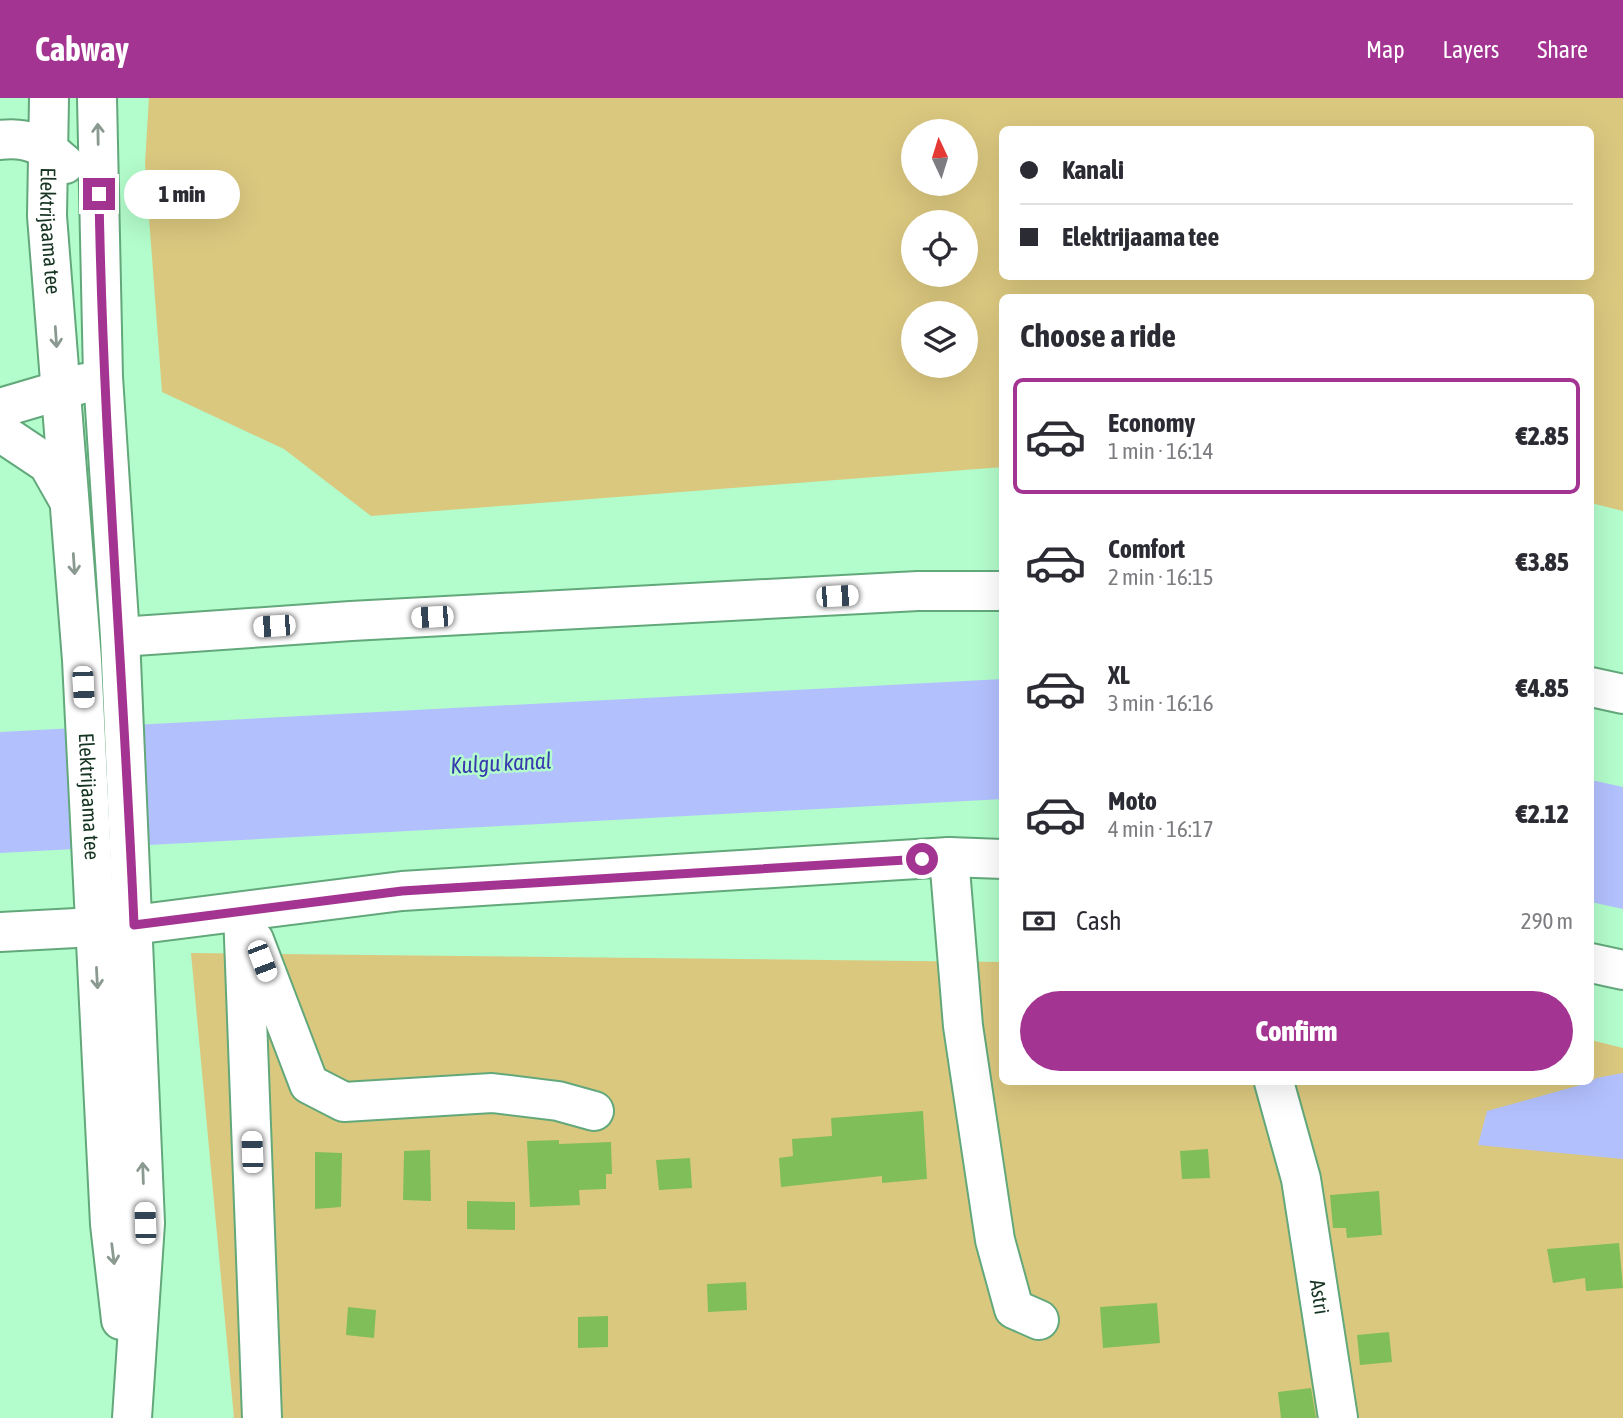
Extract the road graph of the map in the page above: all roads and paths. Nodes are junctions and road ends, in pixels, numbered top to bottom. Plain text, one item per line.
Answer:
1 (49, 98) edge
2 (97, 98) edge
3 (0, 140) edge
4 (47, 148) junction
5 (100, 218) junction
6 (103, 377) junction
7 (61, 390) junction
8 (0, 408) edge
9 (0, 432) edge
10 (69, 502) junction
11 (999, 591) edge
12 (120, 649) junction
13 (1594, 688) edge
14 (1623, 694) edge
15 (949, 857) junction
16 (999, 859) edge
17 (243, 912) junction
18 (133, 916) junction
19 (94, 919) junction
20 (0, 932) edge
21 (1594, 964) edge
22 (1623, 970) edge
23 (1275, 1085) edge
24 (594, 1111) dead end
25 (1039, 1320) dead end
26 (132, 1415) edge
27 (262, 1418) edge
28 (1338, 1418) edge

1 - 4 street, Elektrijaama tee
5 -> 2 street, Elektrijaama tee
3 - 4 street
4 - 5 street
4 -> 7 street, Elektrijaama tee
5 - 6 street, Elektrijaama tee
6 - 7 street
6 - 12 street, Elektrijaama tee
7 - 8 street
7 - 10 street, Elektrijaama tee
9 - 10 street
10 -> 19 street, Elektrijaama tee
11 - 12 street
12 - 18 street, Elektrijaama tee
13 - 14 street
15 - 16 street
15 - 17 street
15 - 25 street
17 - 18 street
17 - 24 street
17 - 27 street
18 - 19 street
26 -> 18 street, Elektrijaama tee
19 - 20 street
19 -> 26 street, Elektrijaama tee
21 - 22 street
23 - 28 street, Astri

